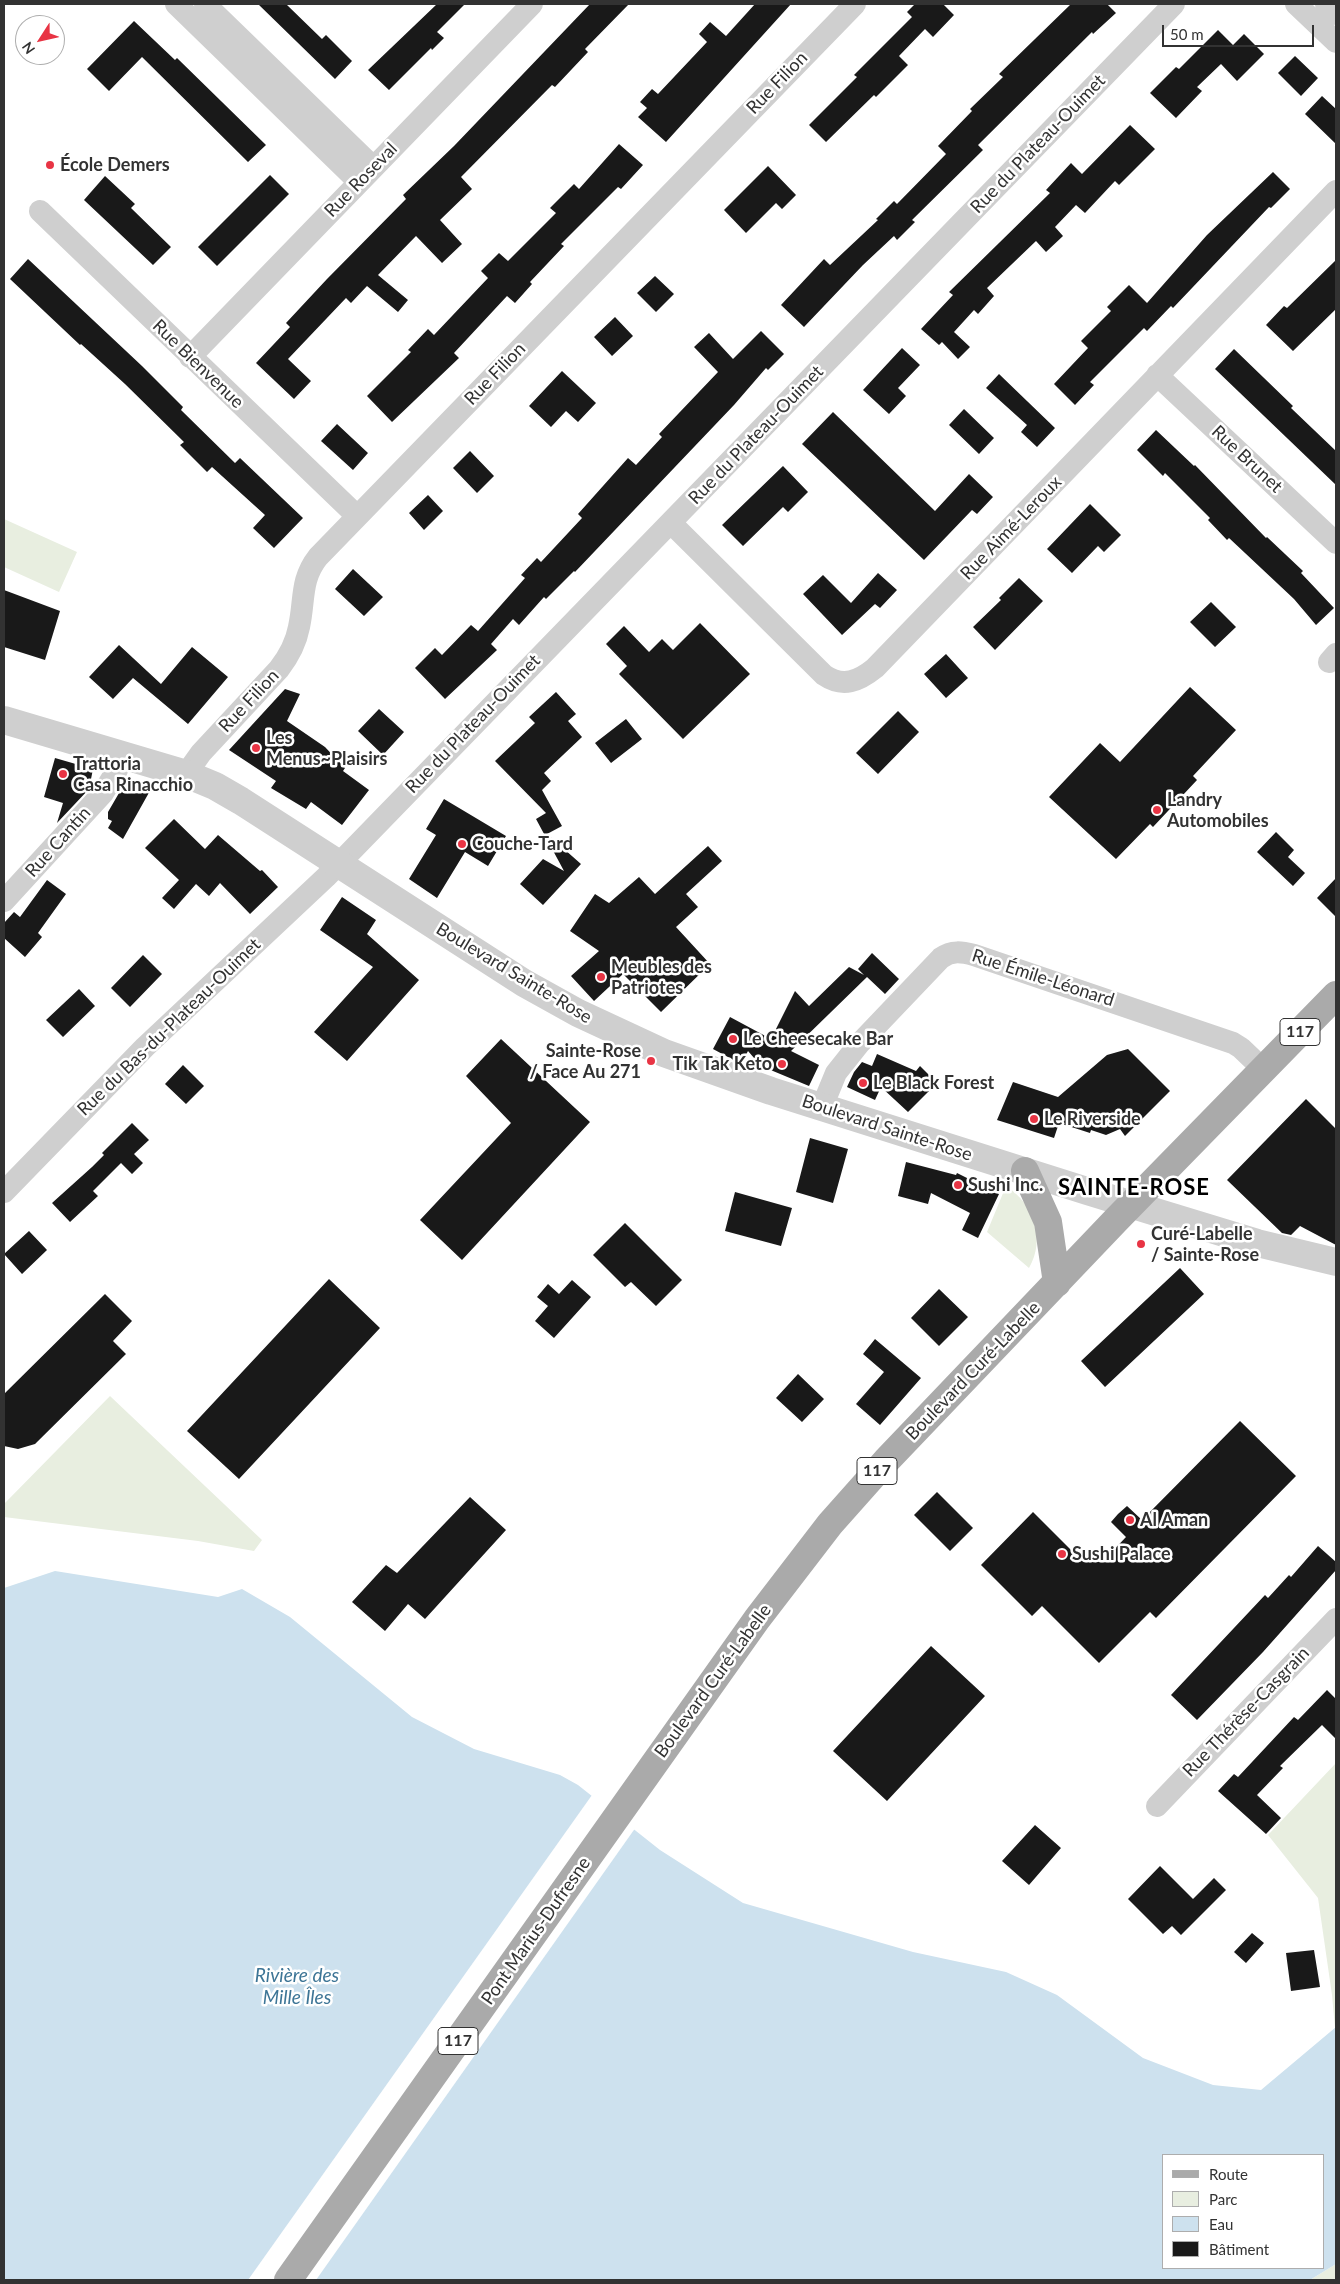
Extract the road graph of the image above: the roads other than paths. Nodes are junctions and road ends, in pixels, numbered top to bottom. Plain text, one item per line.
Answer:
1 (176, 4) edge
2 (205, 4) edge
3 (532, 4) edge
4 (855, 4) edge
5 (1174, 4) edge
6 (1296, 4) edge
7 (1326, 4) edge
8 (1336, 14) edge
9 (1336, 42) edge
10 (366, 175) junction
11 (1336, 191) edge
12 (40, 211) dead end
13 (190, 357) junction
14 (1157, 375) junction
15 (357, 516) junction
16 (670, 523) junction
17 (1336, 543) edge
18 (4, 720) edge
19 (123, 755) junction
20 (186, 774) junction
21 (338, 864) junction
22 (4, 901) edge
23 (1336, 994) edge
24 (1264, 1070) junction
25 (822, 1107) junction
26 (1025, 1171) junction
27 (4, 1192) edge
28 (1132, 1204) junction
29 (1336, 1262) edge
30 (1057, 1283) junction
31 (1336, 1619) edge
32 (628, 1801) joint
33 (1156, 1806) dead end
34 (288, 2280) edge

1 - 10 street
2 - 10 street
3 - 10 street, Rue Roseval
4 - 15 street, Rue Filion
5 - 16 street, Rue du Plateau-Ouimet
6 - 9 street
7 - 8 street
10 - 13 street, Rue Roseval
11 - 14 street, Rue Aimé-Leroux
12 - 13 street, Rue Bienvenue
13 - 15 street, Rue Bienvenue
14 - 16 street, Rue Aimé-Leroux
14 - 17 street, Rue Brunet
15 - 20 street, Rue Filion
16 - 21 street, Rue du Plateau-Ouimet
18 - 19 street, Boulevard Sainte-Rose
19 - 20 street, Boulevard Sainte-Rose
19 - 22 street, Rue Cantin
20 - 21 street, Boulevard Sainte-Rose
21 - 25 street, Boulevard Sainte-Rose
21 - 27 street, Rue du Bas-du-Plateau-Ouimet
23 - 24 main road, Boulevard Curé-Labelle / 117
24 - 25 street, Rue Émile-Léonard
24 - 28 main road, Boulevard Curé-Labelle / 117
25 - 26 street, Boulevard Sainte-Rose
26 - 28 street, Boulevard Sainte-Rose
26 - 30 main road
28 - 29 street, Boulevard Sainte-Rose
28 - 30 main road, Boulevard Curé-Labelle / 117
30 - 32 main road, Boulevard Curé-Labelle / 117
31 - 33 street, Rue Thérèse-Casgrain
32 - 34 main road, Pont Marius-Dufresne / 117

